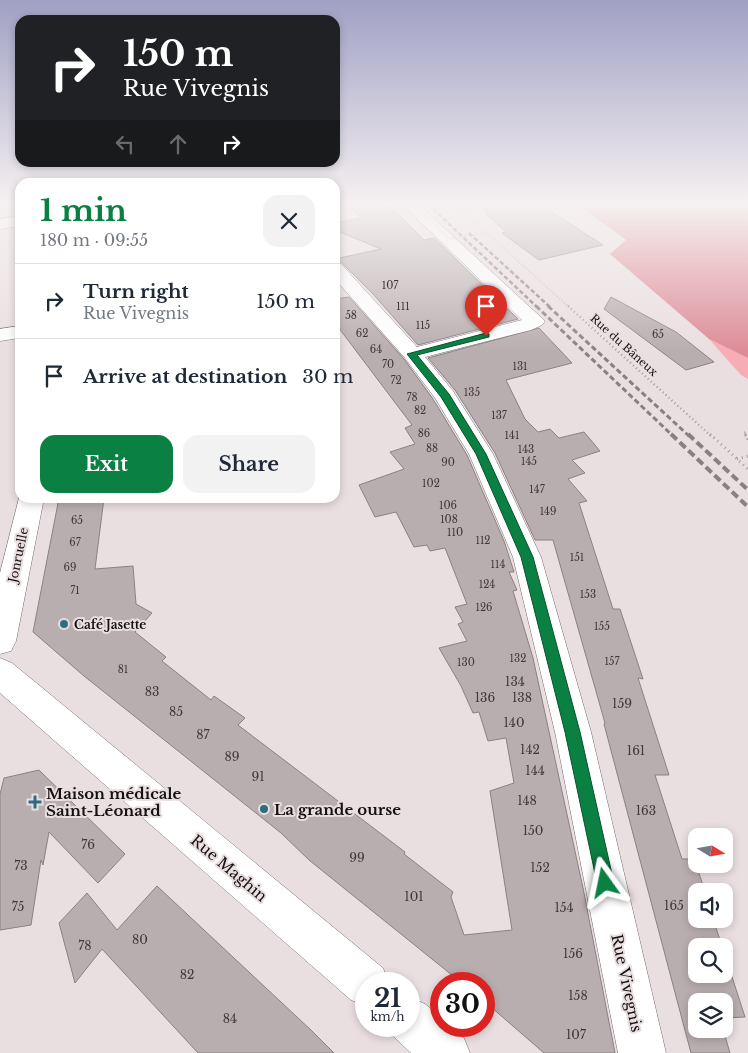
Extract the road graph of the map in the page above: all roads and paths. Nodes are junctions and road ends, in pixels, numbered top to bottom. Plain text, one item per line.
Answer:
1 (462, 253) edge
2 (509, 253) edge
3 (341, 281) edge
4 (15, 333) edge
5 (0, 335) edge
6 (412, 354) junction
7 (748, 431) edge
8 (748, 440) edge
9 (748, 456) edge
10 (736, 460) junction
11 (748, 469) edge
12 (30, 503) edge
13 (0, 641) edge
14 (0, 673) edge
15 (355, 974) edge
16 (420, 1030) edge
17 (446, 1053) edge
18 (642, 1053) edge

1 - 6 street
2 - 10 path, Rue du Bâneux
3 - 6 street, Rue Vivegnis
4 - 5 street
6 - 18 street, Rue Vivegnis
7 - 8 path
9 - 10 path
10 - 11 path, Rue du Bâneux
12 - 13 street, Jonruelle
14 - 15 street, Rue Maghin
16 - 17 street

